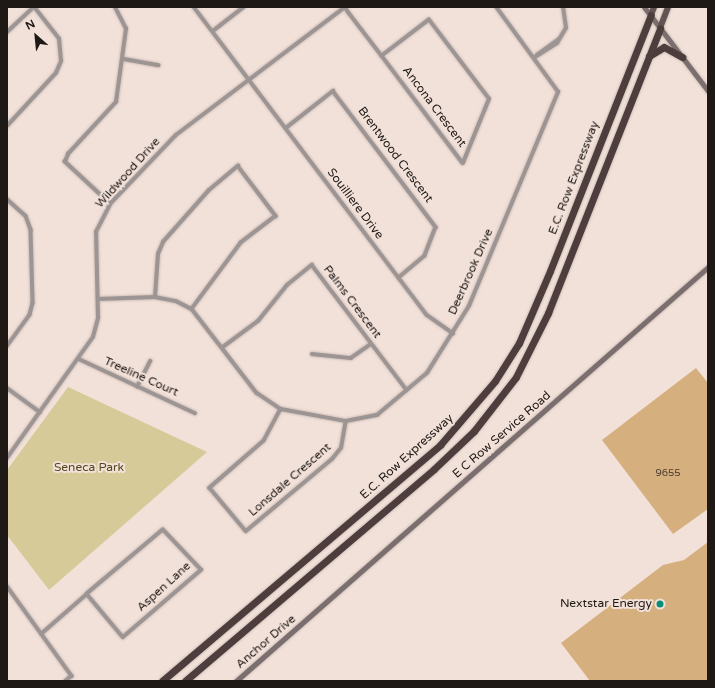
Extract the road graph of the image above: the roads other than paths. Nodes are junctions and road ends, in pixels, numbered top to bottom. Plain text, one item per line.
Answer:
1 (34, 7) edge
2 (115, 7) edge
3 (194, 7) edge
4 (244, 7) edge
5 (345, 7) edge
6 (496, 7) edge
7 (563, 7) edge
8 (644, 7) edge
9 (654, 7) edge
10 (668, 7) edge
11 (650, 15) junction
12 (660, 28) junction
13 (212, 31) junction
14 (7, 32) edge
15 (382, 56) junction
16 (649, 56) junction
17 (535, 57) junction
18 (682, 57) junction
19 (124, 58) junction
20 (158, 65) dead end
21 (249, 79) junction
22 (708, 90) edge
23 (7, 126) edge
24 (286, 128) junction
25 (7, 199) edge
26 (110, 204) junction
27 (708, 267) edge
28 (399, 278) junction
29 (155, 297) junction
30 (98, 299) junction
31 (192, 309) junction
32 (453, 333) junction
33 (371, 344) junction
34 (7, 347) edge
35 (223, 347) junction
36 (312, 354) dead end
37 (79, 359) junction
38 (150, 361) dead end
39 (137, 387) junction
40 (7, 388) edge
41 (407, 390) junction
42 (281, 409) junction
43 (40, 412) junction
44 (195, 413) dead end
45 (346, 421) junction
46 (7, 458) edge
47 (7, 586) edge
48 (86, 594) junction
49 (309, 618) joint
50 (41, 634) junction
51 (66, 681) edge
52 (162, 681) edge
53 (185, 681) edge
54 (236, 681) edge

1 - 14 street
1 - 23 street
2 - 19 street
3 - 13 street, Souilliere Drive
4 - 13 street
5 - 15 street, Ancona Crescent
5 - 21 street, Wildwood Drive
6 - 17 street
7 - 17 street
8 - 11 street
9 - 11 main road, E.C. Row Expressway
10 - 12 main road, E.C. Row Expressway
11 - 12 street
11 - 52 highway, E.C. Row Expressway
12 - 16 highway, E.C. Row Expressway
12 - 18 street
13 - 21 street, Souilliere Drive
15 - 15 street, Ancona Crescent
16 - 18 highway
16 - 53 highway, E.C. Row Expressway
17 - 32 street, Deerbrook Drive
18 - 22 street
19 - 20 street
19 - 26 street
21 - 24 street, Souilliere Drive
21 - 26 street, Wildwood Drive
24 - 28 street, Souilliere Drive
24 - 28 street, Brentwood Crescent
25 - 34 street
26 - 30 street, Wildwood Drive
27 - 49 street, E C Row Service Road
28 - 32 street, Souilliere Drive
29 - 30 street, Deerbrook Drive
29 - 31 street, Deerbrook Drive
29 - 31 street
30 - 37 street, Wildwood Drive
31 - 35 street, Deerbrook Drive
32 - 41 street, Deerbrook Drive
33 - 35 street, Palms Crescent
33 - 36 street
33 - 41 street, Palms Crescent
35 - 42 street, Deerbrook Drive
37 - 39 street, Treeline Court
37 - 43 street, Wildwood Drive
38 - 39 street
39 - 44 street, Treeline Court
40 - 43 street
41 - 45 street, Deerbrook Drive
42 - 45 street, Deerbrook Drive
42 - 45 street, Lonsdale Crescent
43 - 46 street, Wildwood Drive
47 - 50 street
48 - 48 street, Aspen Lane
48 - 50 street, Aspen Lane
49 - 54 street, Anchor Drive
50 - 51 street

